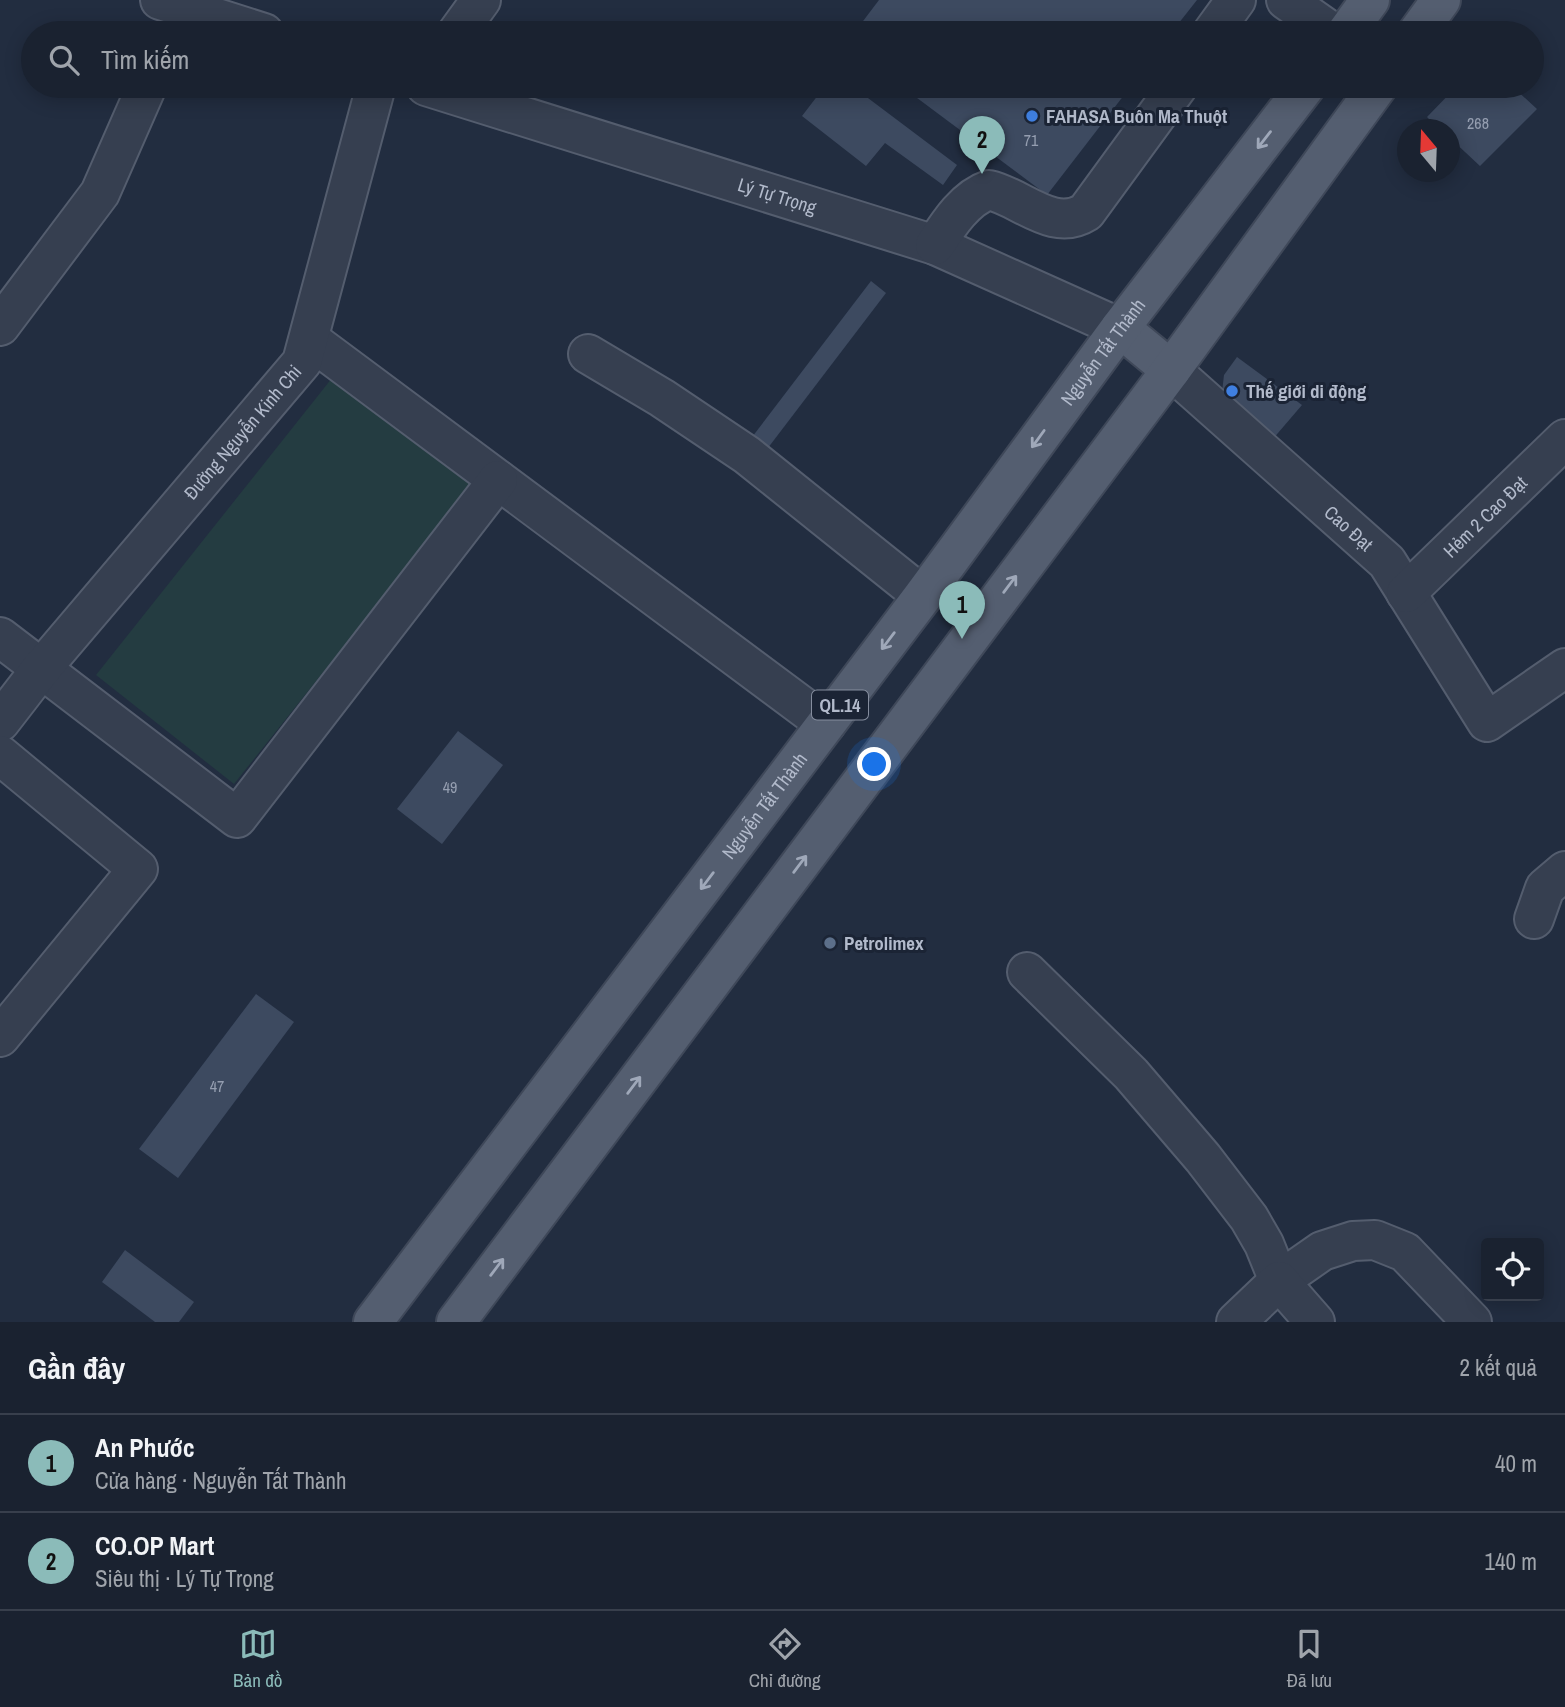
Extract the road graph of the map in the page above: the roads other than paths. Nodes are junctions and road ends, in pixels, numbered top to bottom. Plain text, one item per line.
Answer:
1 (481, 0) edge
2 (1236, 0) edge
3 (1286, 0) edge
4 (1370, 0) edge
5 (1441, 0) edge
6 (171, 13) edge
7 (208, 21) edge
8 (466, 21) edge
9 (1221, 21) edge
10 (1316, 21) edge
11 (1355, 21) edge
12 (1426, 21) edge
13 (142, 98) edge
14 (373, 98) edge
15 (464, 98) edge
16 (1169, 98) edge
17 (1297, 98) edge
18 (1369, 98) edge
19 (935, 246) junction
20 (0, 326) edge
21 (1120, 328) junction
22 (309, 339) junction
23 (588, 354) dead end
24 (1171, 370) junction
25 (1565, 439) edge
26 (498, 480) junction
27 (1406, 593) junction
28 (923, 596) junction
29 (0, 637) edge
30 (1565, 668) edge
31 (41, 669) junction
32 (0, 722) edge
33 (826, 724) junction
34 (0, 755) edge
35 (1565, 872) edge
36 (1534, 919) dead end
37 (1027, 972) dead end
38 (0, 1037) edge
39 (1279, 1281) junction
40 (373, 1322) edge
41 (456, 1322) edge
42 (1236, 1322) edge
43 (1315, 1322) edge
44 (1472, 1322) edge

1 - 8 street
2 - 9 street
3 - 10 street
4 - 11 main road
5 - 12 main road
6 - 7 street
13 - 20 street
14 - 22 street, Đường Nguyễn Kinh Chi
15 - 19 street, Lý Tự Trọng
16 - 19 street
17 -> 21 main road, Nguyễn Tất Thành / QL.14
18 - 24 main road
19 - 21 street, Lý Tự Trọng
21 - 24 main road
21 -> 28 main road, Nguyễn Tất Thành / QL.14
22 - 26 street
22 - 31 street, Đường Nguyễn Kinh Chi
23 - 28 street
24 - 27 street, Cao Đạt
41 -> 24 main road
25 - 27 street, Hẻm 2 Cao Đạt
26 - 31 street
26 - 33 street
27 - 30 street, Cao Đạt
28 -> 33 main road, Nguyễn Tất Thành / QL.14
29 - 31 street
31 - 32 street, Đường Nguyễn Kinh Chi
33 -> 40 main road, Nguyễn Tất Thành / QL.14
34 - 38 street
35 - 36 street
37 - 39 street
39 - 42 street
39 - 43 street
39 - 44 street

